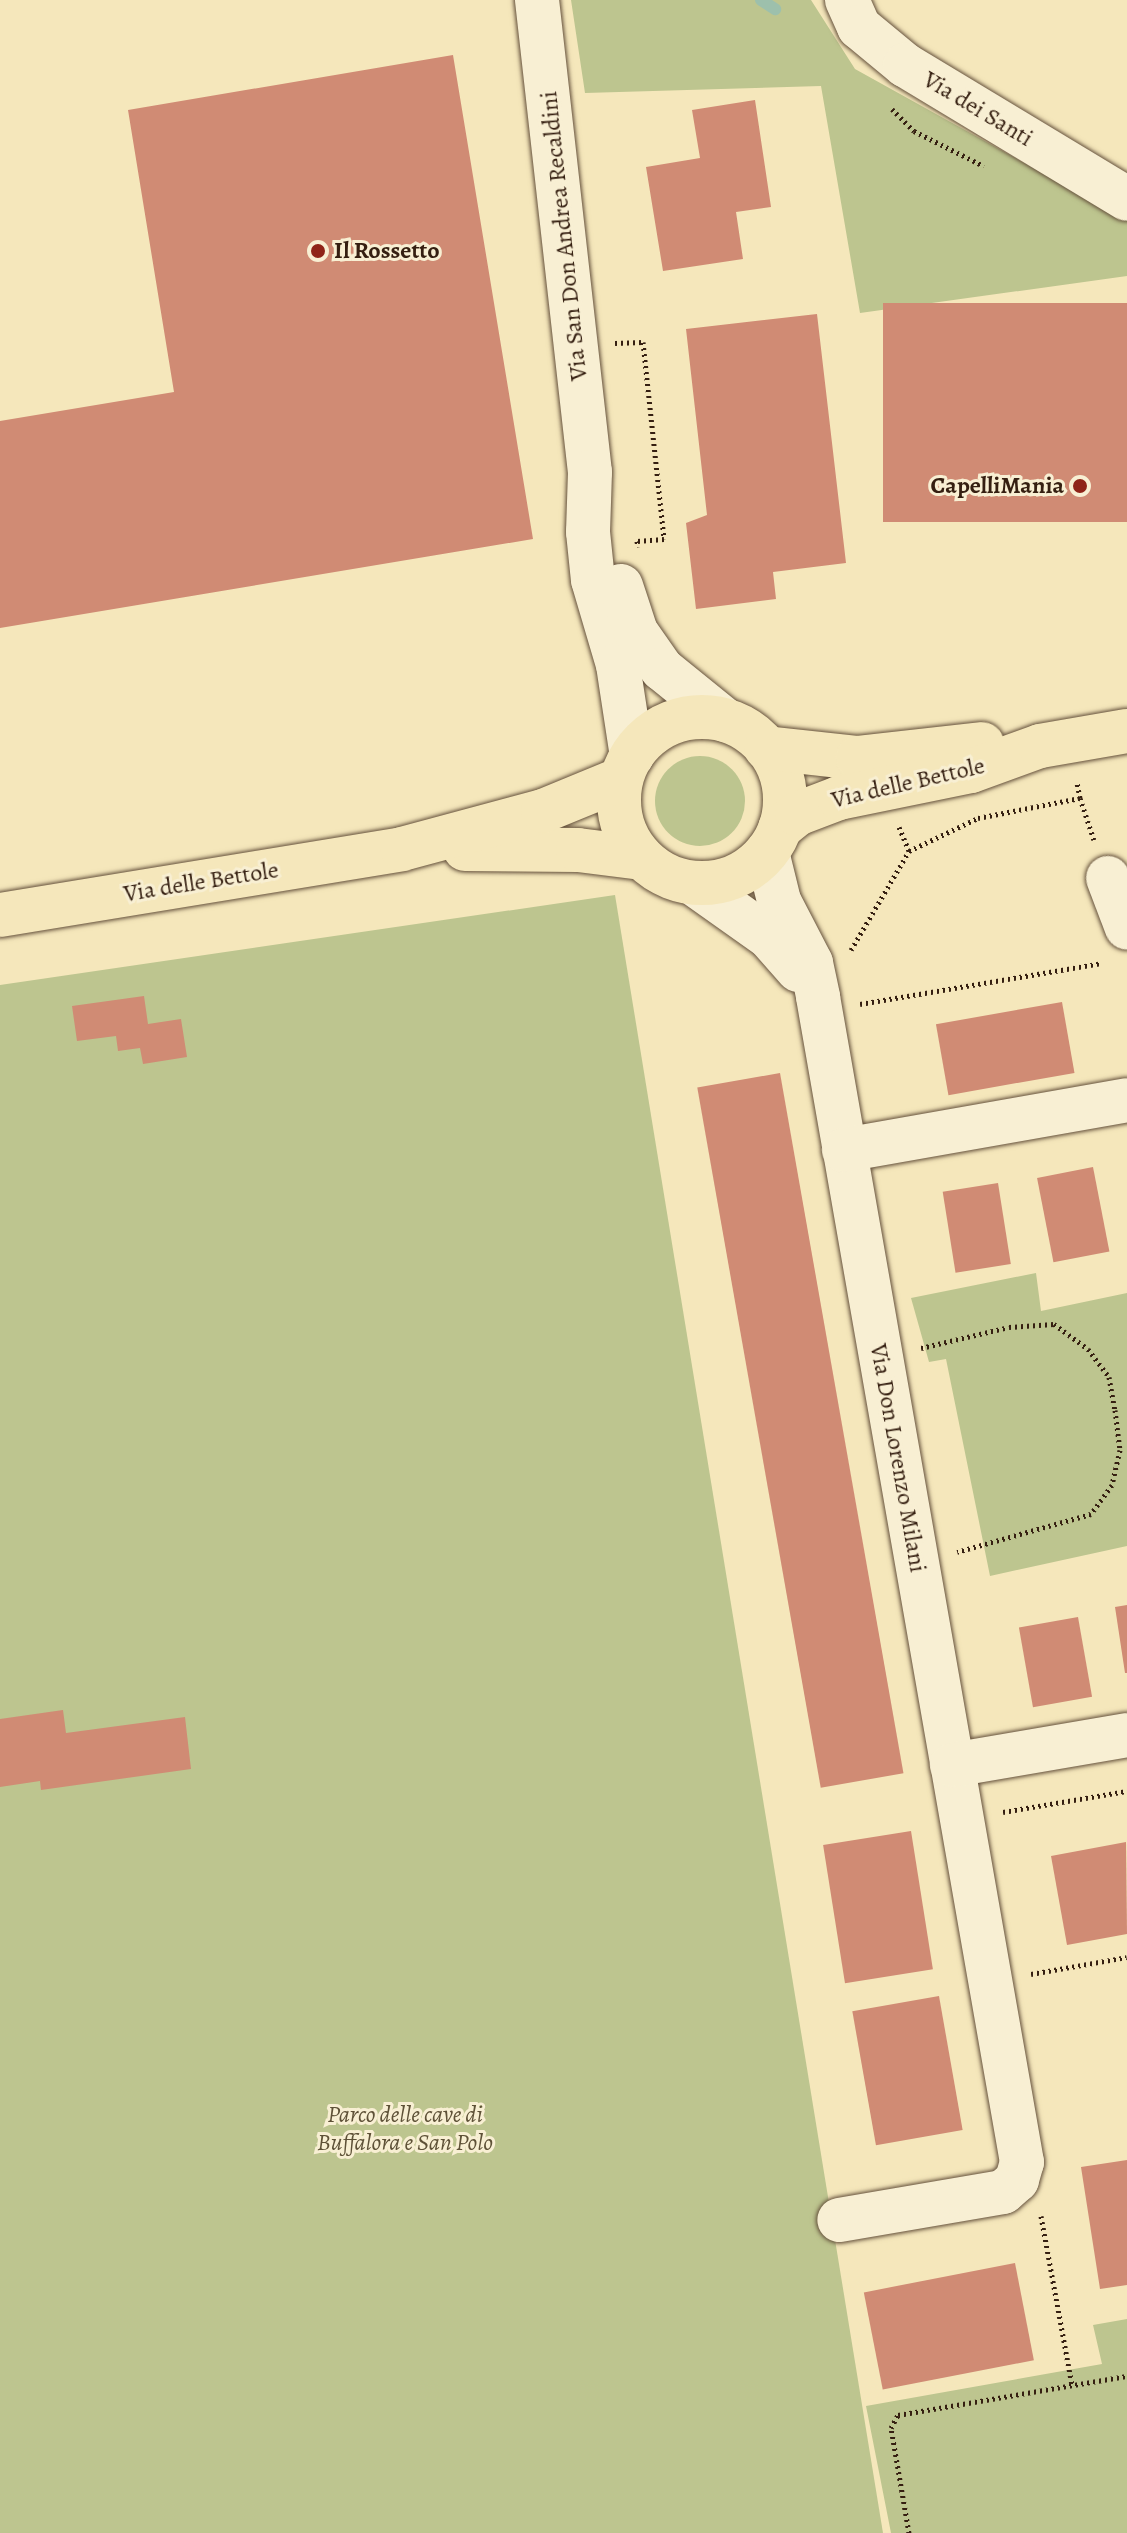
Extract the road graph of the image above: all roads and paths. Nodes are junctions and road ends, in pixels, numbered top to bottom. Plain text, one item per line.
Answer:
1 (537, 0) edge
2 (847, 0) edge
3 (1127, 199) edge
4 (610, 327) dead end
5 (590, 472) junction
6 (640, 553) dead end
7 (725, 720) junction
8 (1127, 731) edge
9 (1040, 746) junction
10 (766, 748) junction
11 (627, 767) junction
12 (1088, 773) dead end
13 (773, 840) junction
14 (402, 849) junction
15 (641, 858) junction
16 (1108, 878) dead end
17 (693, 883) junction
18 (0, 915) edge
19 (1119, 945) edge
20 (825, 992) junction
21 (1127, 1100) edge
22 (844, 1150) junction
23 (881, 1358) junction
24 (917, 1564) junction
25 (1127, 1735) edge
26 (952, 1765) junction
27 (1127, 1791) edge
28 (998, 1813) dead end
29 (1127, 1957) edge
30 (990, 1981) junction
31 (1040, 2208) dead end
32 (839, 2220) dead end
33 (1127, 2376) edge
34 (1072, 2385) junction
35 (909, 2533) edge

1 - 5 street, Via San Don Andrea Recaldini
2 - 3 street, Via dei Santi
4 - 6 path
5 - 7 street, Via San Don Andrea Recaldini
5 - 11 street, Via San Don Andrea Recaldini
7 - 10 main road
7 - 11 main road
8 - 9 main road, Via delle Bettole
9 - 10 main road, Via delle Bettole
9 - 13 main road, Via delle Bettole
10 - 13 main road
11 - 14 main road, Via delle Bettole
11 - 15 main road
12 - 20 path
13 - 17 main road
13 - 20 street, Via Don Lorenzo Milani
14 - 15 main road, Via delle Bettole
14 - 18 main road, Via delle Bettole
15 - 17 main road
16 - 19 street
17 - 20 street
19 - 20 path
20 - 22 street, Via Don Lorenzo Milani
21 - 22 street
22 - 23 street, Via Don Lorenzo Milani
23 - 24 street, Via Don Lorenzo Milani
23 - 24 path
24 - 26 street, Via Don Lorenzo Milani
25 - 26 street
26 - 30 street, Via Don Lorenzo Milani
27 - 28 path
29 - 30 path
30 - 32 street, Via Don Lorenzo Milani
31 - 34 path
33 - 34 path
34 - 35 path

